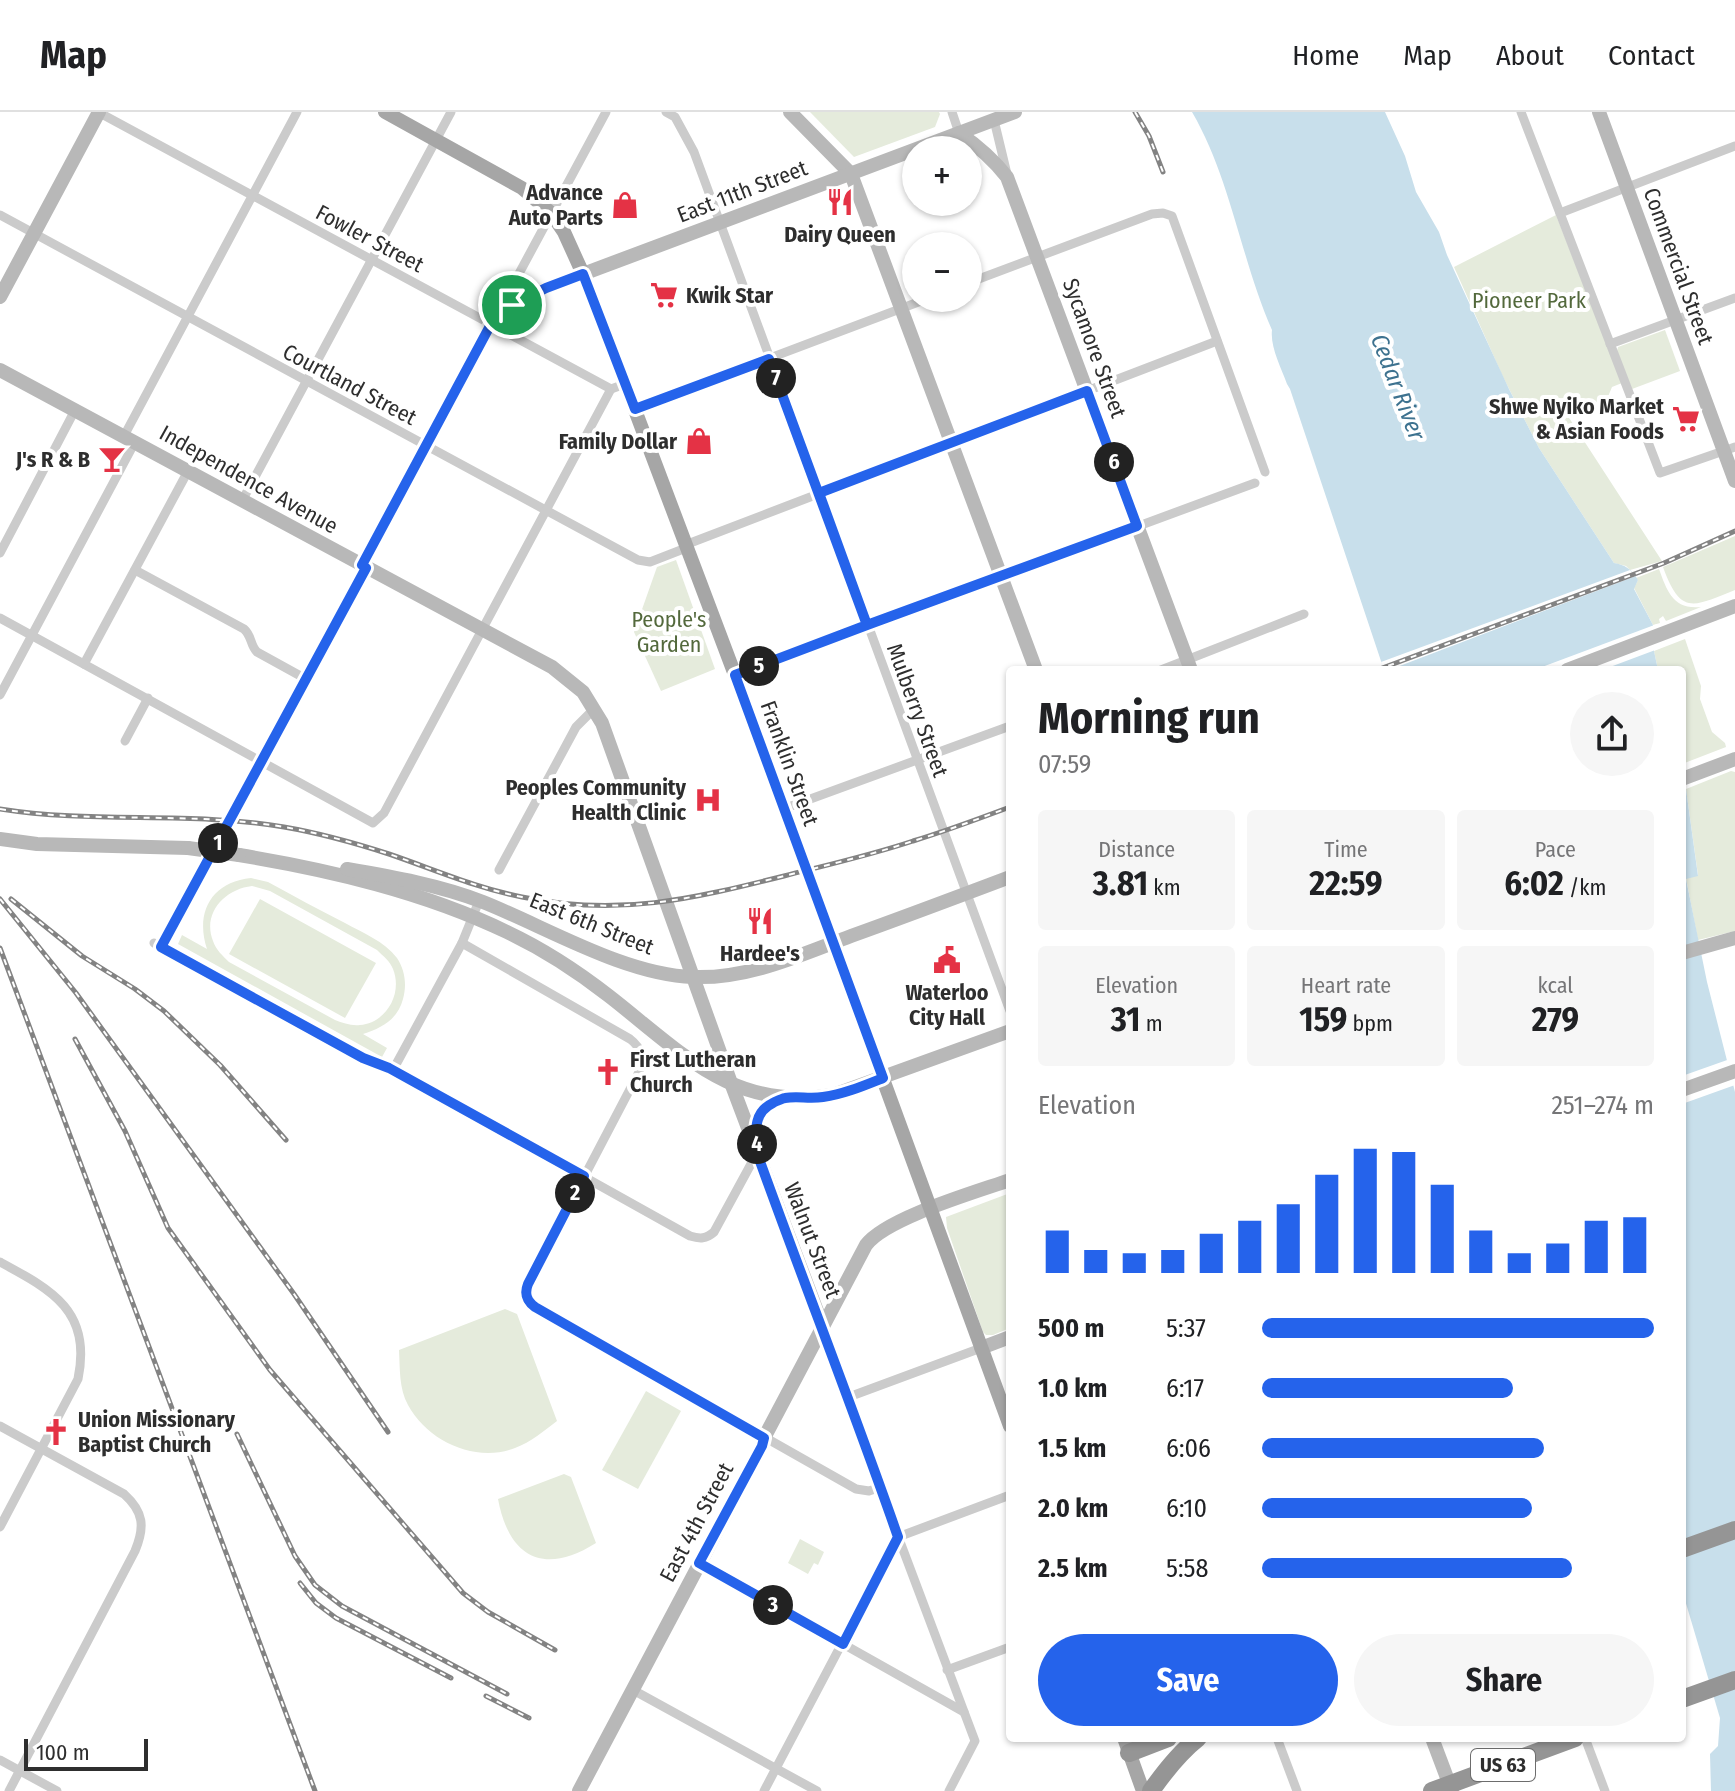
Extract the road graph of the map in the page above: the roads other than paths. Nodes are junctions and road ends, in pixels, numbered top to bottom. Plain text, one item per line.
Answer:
1 (98, 112) edge
2 (297, 112) edge
3 (385, 112) edge
4 (451, 112) edge
5 (606, 112) edge
6 (666, 112) edge
7 (790, 112) edge
8 (952, 112) edge
9 (1015, 112) edge
10 (1521, 112) edge
11 (1599, 112) edge
12 (994, 120) junction
13 (959, 133) junction
14 (436, 140) junction
15 (1735, 146) edge
16 (851, 174) junction
17 (1007, 177) junction
18 (1627, 188) junction
19 (253, 195) junction
20 (551, 213) junction
21 (1560, 213) junction
22 (0, 215) edge
23 (719, 223) junction
24 (34, 233) junction
25 (1038, 257) junction
26 (372, 259) junction
27 (583, 274) junction
28 (982, 278) edge
29 (0, 297) edge
30 (1735, 298) edge
31 (902, 308) joint
32 (903, 312) edge
33 (188, 316) junction
34 (1676, 320) junction
35 (491, 324) junction
36 (1217, 341) junction
37 (1610, 344) junction
38 (769, 359) junction
39 (0, 370) edge
40 (306, 381) junction
41 (618, 387) junction
42 (1087, 391) junction
43 (635, 409) junction
44 (75, 410) junction
45 (129, 439) junction
46 (952, 442) junction
47 (426, 446) junction
48 (1730, 449) edge
49 (188, 471) junction
50 (1265, 472) dead end
51 (1735, 481) edge
52 (1255, 483) dead end
53 (819, 493) junction
54 (242, 501) junction
55 (546, 510) junction
56 (1137, 526) junction
57 (686, 546) junction
58 (0, 553) edge
59 (364, 566) junction
60 (135, 570) junction
61 (1001, 576) junction
62 (1735, 606) edge
63 (1304, 614) dead end
64 (0, 618) edge
65 (867, 625) junction
66 (482, 630) junction
67 (32, 635) junction
68 (84, 664) junction
69 (1189, 665) edge
70 (1035, 666) edge
71 (1578, 666) edge
72 (735, 675) junction
73 (306, 679) junction
74 (0, 695) edge
75 (148, 698) junction
76 (594, 709) junction
77 (1006, 727) edge
78 (125, 741) dead end
79 (917, 760) junction
80 (1735, 760) edge
81 (262, 761) junction
82 (1686, 777) edge
83 (783, 809) junction
84 (7, 841) edge
85 (264, 859) junction
86 (499, 870) dead end
87 (1006, 878) edge
88 (966, 893) junction
89 (479, 901) junction
90 (474, 916) junction
91 (1735, 938) edge
92 (462, 943) junction
93 (833, 943) junction
94 (1686, 952) edge
95 (693, 977) junction
96 (1006, 1000) edge
97 (1006, 1032) edge
98 (393, 1070) junction
99 (1735, 1071) edge
100 (883, 1078) junction
101 (731, 1083) junction
102 (1686, 1089) edge
103 (784, 1098) junction
104 (757, 1153) junction
105 (584, 1176) junction
106 (1006, 1181) edge
107 (930, 1209) junction
108 (0, 1262) edge
109 (823, 1327) junction
110 (1006, 1339) edge
111 (981, 1348) junction
112 (846, 1398) junction
113 (1006, 1415) edge
114 (0, 1426) edge
115 (764, 1438) junction
116 (41, 1449) junction
117 (881, 1487) junction
118 (1006, 1496) edge
119 (0, 1527) edge
120 (1735, 1530) edge
121 (898, 1537) junction
122 (1686, 1548) edge
123 (699, 1563) junction
124 (843, 1644) junction
125 (1006, 1648) edge
126 (947, 1670) junction
127 (1735, 1680) edge
128 (633, 1690) junction
129 (1690, 1696) edge
130 (964, 1712) junction
131 (1194, 1742) edge
132 (1279, 1742) edge
133 (1433, 1742) edge
134 (1565, 1742) edge
135 (1587, 1742) edge
136 (1126, 1745) edge
137 (0, 1760) edge
138 (776, 1768) junction
139 (19, 1771) junction
140 (1444, 1789) edge
141 (9, 1791) edge
142 (57, 1791) edge
143 (579, 1791) edge
144 (764, 1791) edge
145 (817, 1791) edge
146 (949, 1791) edge
147 (1143, 1791) edge
148 (1151, 1791) edge
149 (1297, 1791) edge
150 (1605, 1791) edge

1 - 19 street, Fowler Street
1 - 24 main road
2 - 19 street
3 - 14 main road, Franklin Street
4 - 14 street
5 - 20 street
6 - 23 street, Mulberry Street
7 - 16 main road
8 - 13 street
9 - 12 main road, East 11th Street
10 - 21 street
11 - 18 main road, Commercial Street
12 - 13 main road, East 11th Street
12 - 17 street, Sycamore Street
13 - 16 main road, East 11th Street
13 - 17 main road, Sycamore Street
14 - 20 main road, Franklin Street
14 - 26 street
15 - 18 street
16 - 23 main road, East 11th Street
16 - 31 main road
17 - 25 main road, Sycamore Street
18 - 21 street
18 - 34 main road, Commercial Street
19 - 26 street, Fowler Street
19 - 33 street
20 - 27 main road, Franklin Street
20 - 35 street
21 - 37 street
22 - 24 street, Courtland Street
23 - 27 main road, East 11th Street
23 - 38 street, Mulberry Street
24 - 29 main road
24 - 33 street, Courtland Street
25 - 28 street
25 - 36 street
25 - 42 main road, Sycamore Street
26 - 35 street, Fowler Street
26 - 40 street
27 - 35 street, East 11th Street
27 - 41 main road, Franklin Street
30 - 34 street
31 - 38 street
32 - 46 main road
33 - 40 street, Courtland Street
33 - 45 street
34 - 37 street
34 - 48 main road, Commercial Street
35 - 41 street, Fowler Street
35 - 47 street
36 - 42 street, Courtland Street
36 - 50 street
37 - 48 street
38 - 43 street
38 - 53 street, Mulberry Street
39 - 44 main road, Independence Avenue
40 - 47 street, Courtland Street
40 - 54 street
41 - 43 main road, Franklin Street
41 - 55 street
42 - 46 street, Courtland Street
42 - 56 main road, Sycamore Street
43 - 57 main road, Franklin Street
44 - 45 main road, Independence Avenue
44 - 58 street
45 - 49 main road, Independence Avenue
45 - 67 street
46 - 53 street, Courtland Street
46 - 61 main road
47 - 55 street, Courtland Street
47 - 59 street
48 - 51 main road, Commercial Street
49 - 54 main road, Independence Avenue
49 - 60 street
52 - 56 street
53 - 57 street, Courtland Street
53 - 65 street, Mulberry Street
54 - 59 main road, Independence Avenue
55 - 57 street, Courtland Street
55 - 66 street
56 - 61 street
56 - 69 main road, Sycamore Street
57 - 72 main road, Franklin Street
59 - 66 main road, Independence Avenue
59 - 73 street
60 - 68 street
60 - 73 street
61 - 65 street
61 - 70 main road
62 - 71 main road
63 - 69 street
64 - 67 street
65 - 72 street
65 - 79 street, Mulberry Street
66 - 76 main road, Independence Avenue
66 - 81 street
67 - 68 street
67 - 74 street
68 - 75 street
72 - 83 main road, Franklin Street
73 - 81 street
75 - 78 street
75 - 81 street
76 - 86 street
76 - 95 main road, Walnut Street
77 - 79 street
79 - 83 street
79 - 88 street, Mulberry Street
80 - 82 main road
81 - 98 street
83 - 93 main road, Franklin Street
84 - 85 main road, bridge
85 - 89 main road, East 6th Street
85 - 90 main road
87 - 88 main road, East 6th Street
88 - 93 main road, East 6th Street
88 - 96 street, Mulberry Street
89 - 90 street
89 - 95 main road, East 6th Street
90 - 92 street
90 - 101 main road
91 - 94 main road
92 - 98 street
92 - 105 street
93 - 95 main road, East 6th Street
93 - 100 main road, Franklin Street
95 - 101 main road, Walnut Street
97 - 100 main road
98 - 105 street
99 - 102 main road
100 - 103 main road
100 - 107 main road, Franklin Street
101 - 103 main road
101 - 104 main road, Walnut Street
103 - 104 main road
104 - 105 street
104 - 109 main road, Walnut Street
105 - 115 street
106 - 107 main road, East 4th Street
107 - 109 main road, East 4th Street
107 - 111 main road, Franklin Street
108 - 116 street
109 - 112 street, Walnut Street
109 - 115 main road, East 4th Street
110 - 111 main road
111 - 112 street
111 - 113 main road, Franklin Street
112 - 117 street, Walnut Street
114 - 116 street
115 - 117 street
115 - 123 main road, East 4th Street
116 - 119 street
116 - 139 street
117 - 121 street, Walnut Street
118 - 121 street
120 - 122 highway
121 - 124 street
121 - 126 street, Walnut Street
123 - 124 street
123 - 128 main road, East 4th Street
124 - 130 street
124 - 138 street
125 - 126 street
126 - 130 street, Walnut Street
127 - 129 highway
128 - 138 street
128 - 143 main road, East 4th Street
130 - 146 street, Walnut Street
131 - 148 highway
132 - 149 street
133 - 140 main road
134 - 140 highway, US 63
135 - 150 street
136 - 147 main road
137 - 139 street
138 - 144 street
138 - 145 street
139 - 141 street
139 - 142 street

